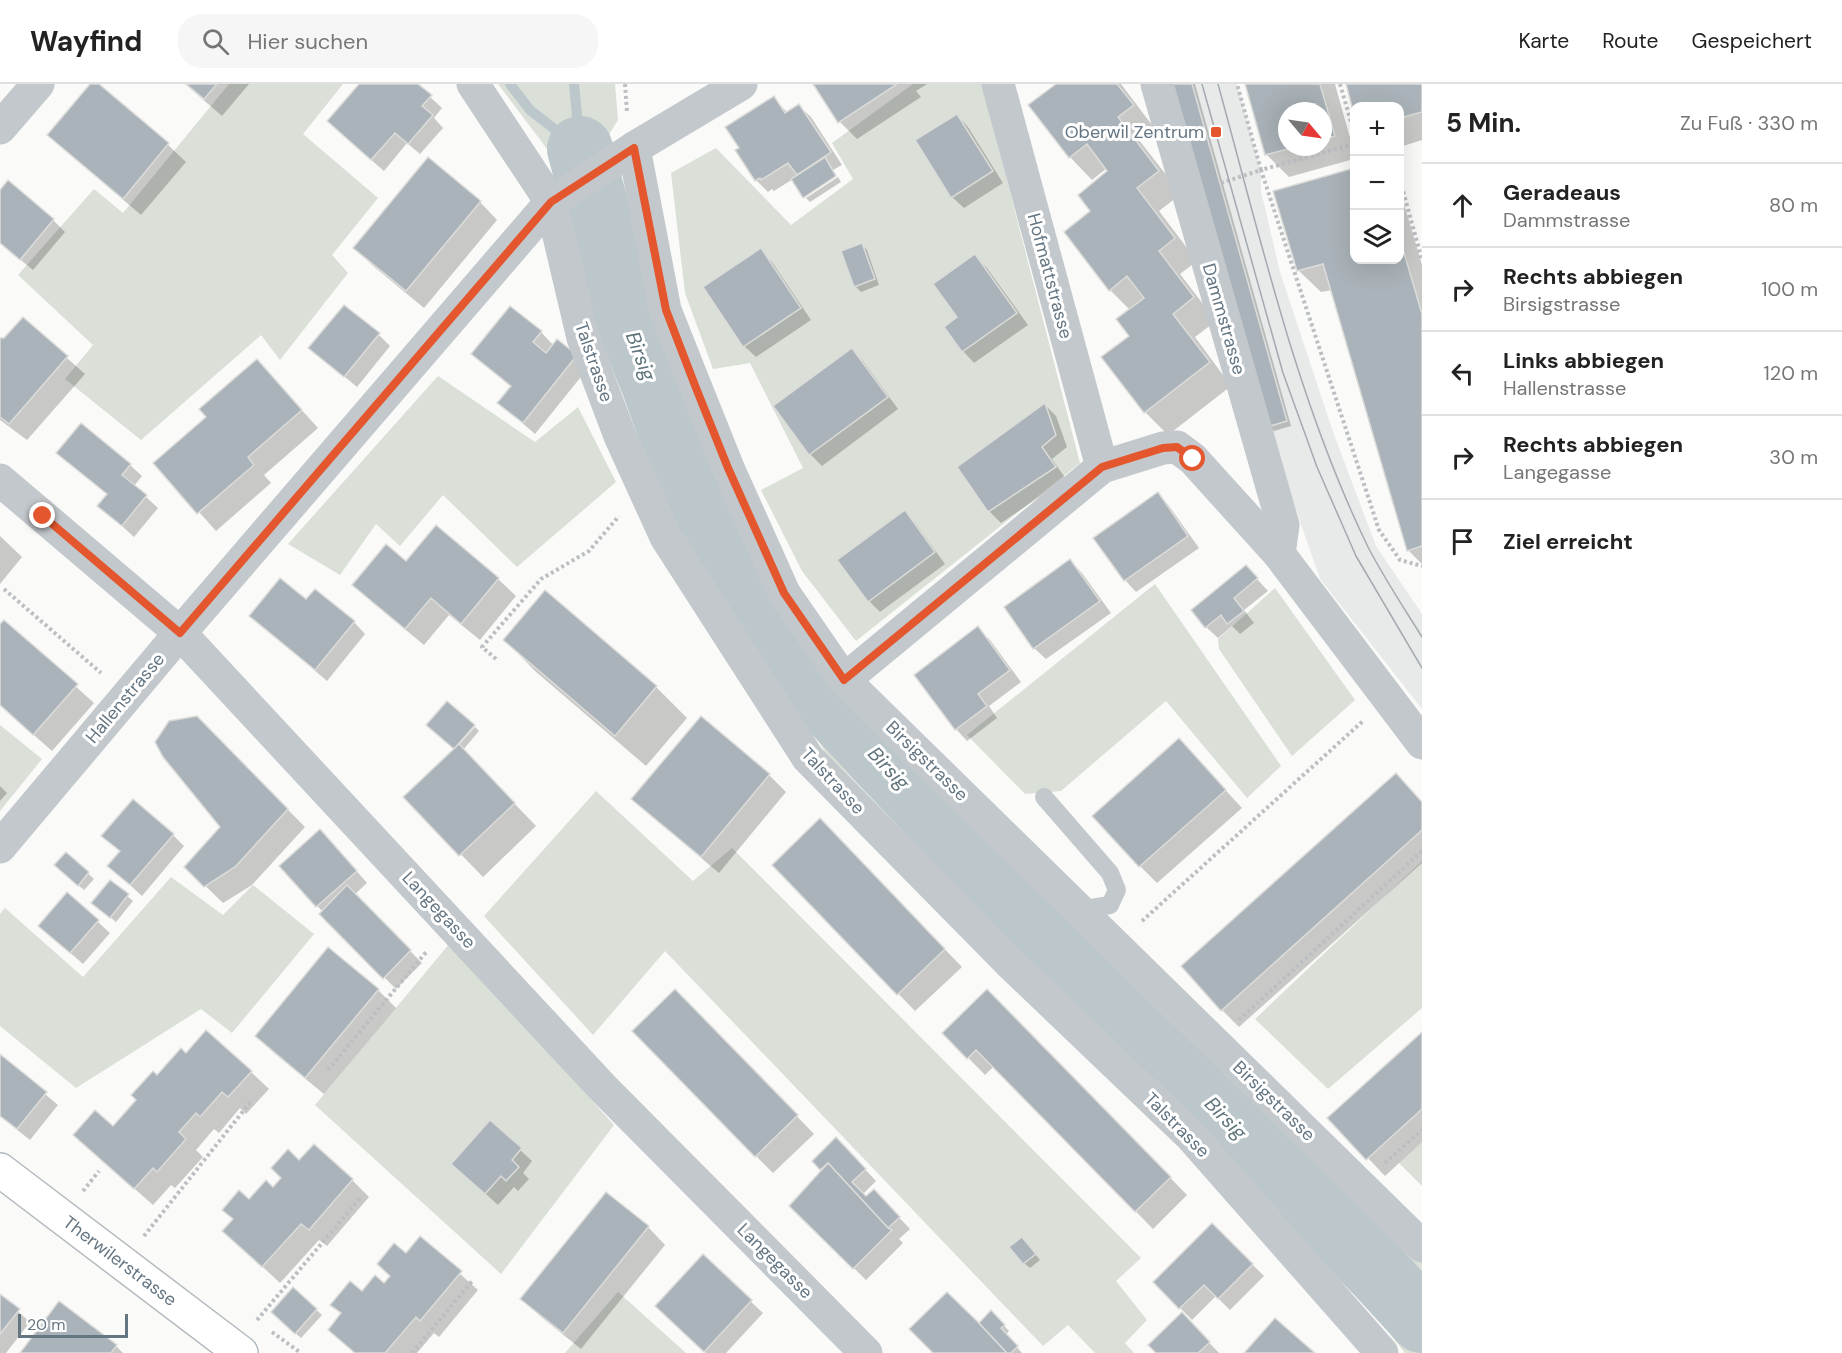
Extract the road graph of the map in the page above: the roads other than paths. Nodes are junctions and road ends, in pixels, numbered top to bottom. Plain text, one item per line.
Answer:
1 (38, 84) edge
2 (473, 84) edge
3 (741, 84) edge
4 (998, 84) edge
5 (1157, 84) edge
6 (0, 128) edge
7 (634, 148) junction
8 (551, 202) junction
9 (1102, 467) junction
10 (0, 480) edge
11 (1279, 554) junction
12 (180, 633) junction
13 (844, 680) junction
14 (1422, 743) edge
15 (1044, 797) dead end
16 (0, 847) edge
17 (1079, 910) junction
18 (0, 1170) edge
19 (1422, 1246) edge
20 (238, 1351) edge
21 (866, 1353) edge
22 (1382, 1353) edge

1 - 6 street
2 - 8 street, Talstrasse
3 - 7 street, Hallenstrasse
4 - 9 street, Hofmattstrasse
5 - 11 street, Dammstrasse
7 - 8 street, Hallenstrasse
7 - 13 street, Birsigstrasse
8 - 12 street, Hallenstrasse
8 - 22 street, Talstrasse
9 - 11 street
9 - 13 street
10 - 12 street, Langegasse
11 - 14 street
12 - 16 street, Hallenstrasse
12 - 21 street, Langegasse
13 - 17 street, Birsigstrasse
15 - 17 lane
17 - 19 street, Birsigstrasse
18 - 20 main road, Therwilerstrasse

